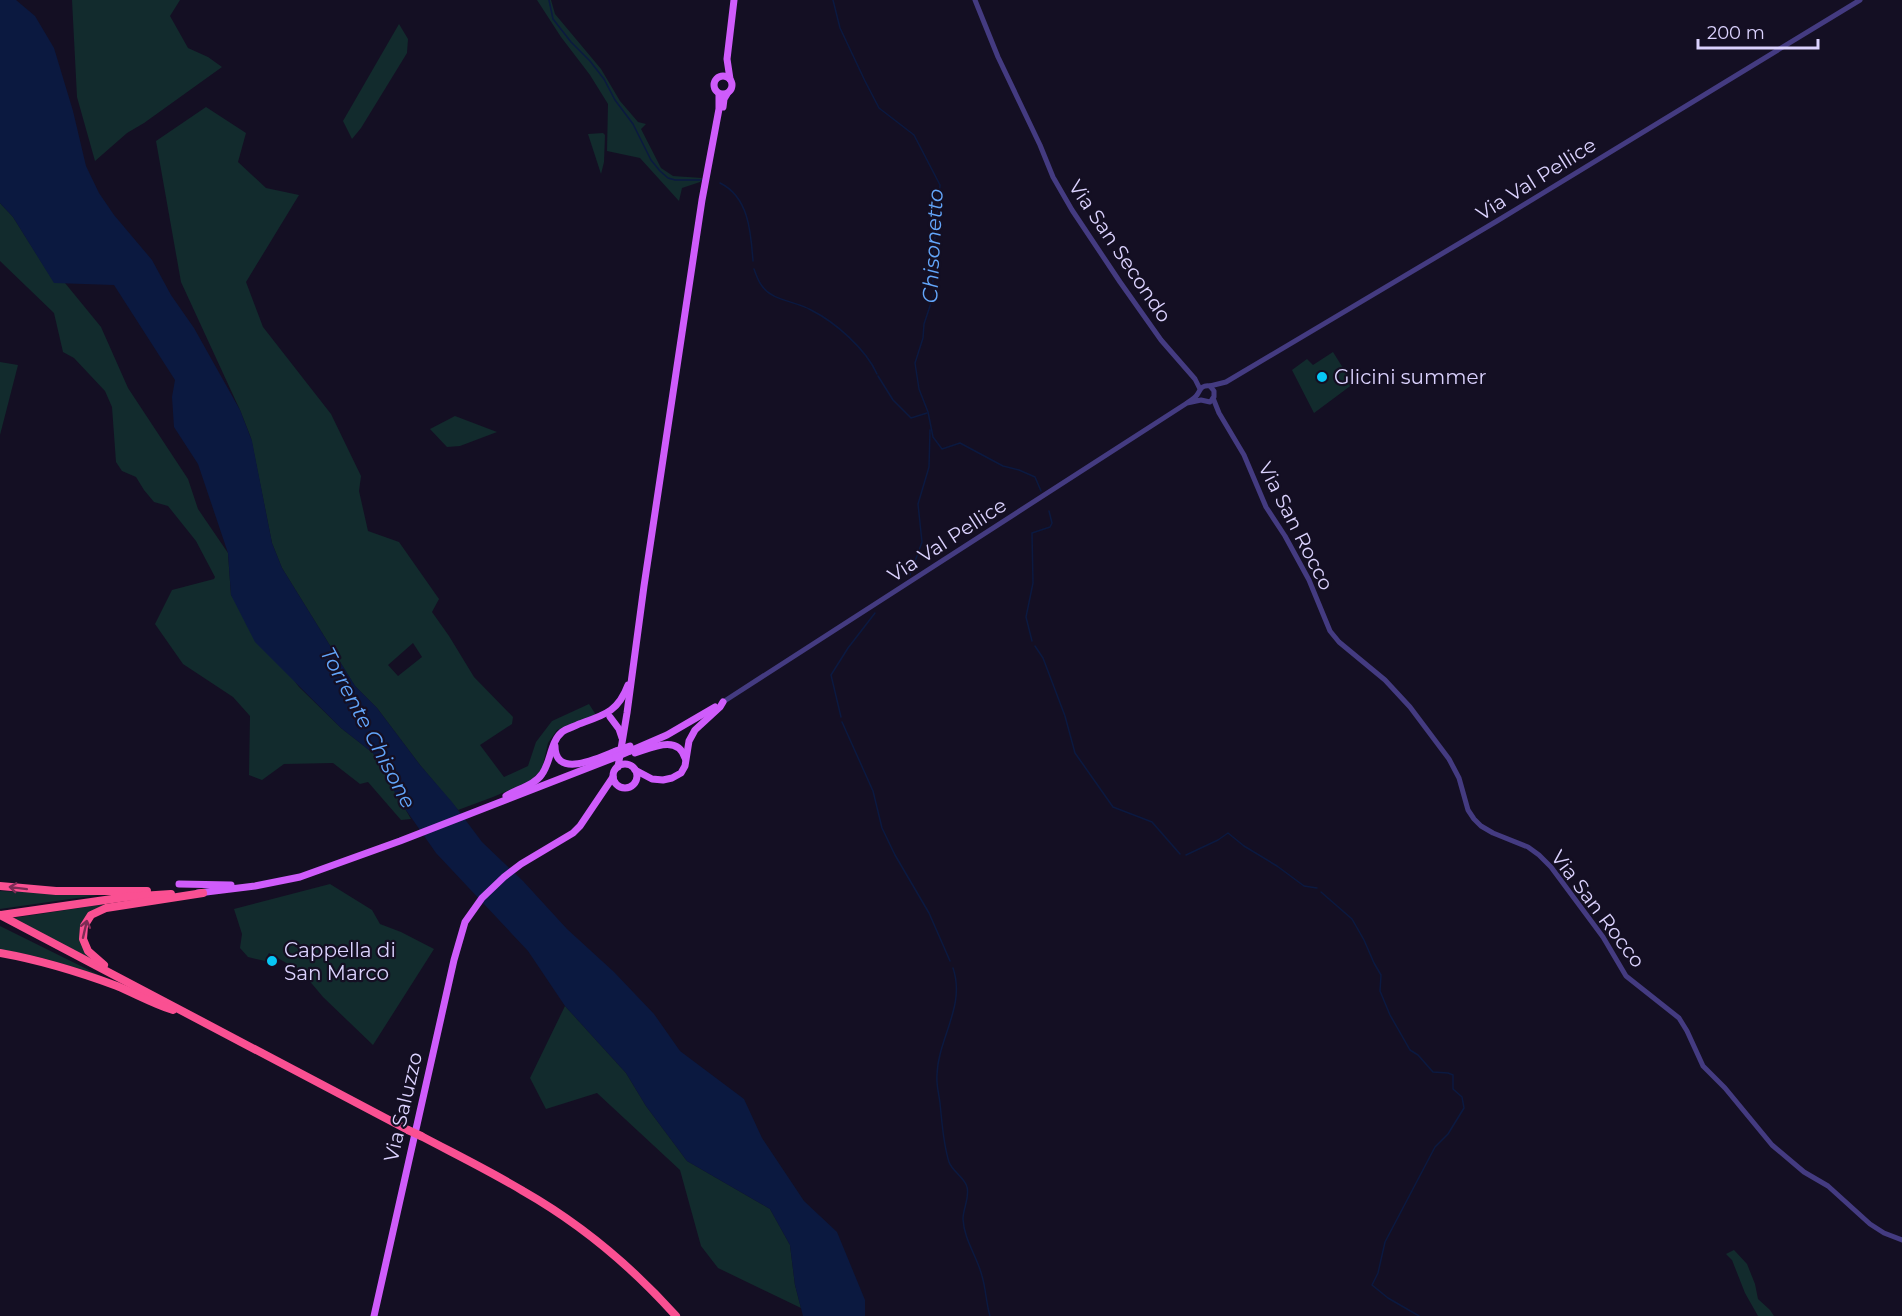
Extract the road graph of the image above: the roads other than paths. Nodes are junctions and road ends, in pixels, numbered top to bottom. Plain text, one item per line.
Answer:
1 (734, 0) edge
2 (975, 0) edge
3 (1860, 0) edge
4 (727, 59) junction
5 (716, 79) junction
6 (730, 79) junction
7 (723, 94) junction
8 (1195, 379) junction
9 (1226, 382) junction
10 (1208, 386) junction
11 (1199, 392) junction
12 (1214, 396) junction
13 (1204, 401) junction
14 (1187, 403) junction
15 (1219, 413) junction
16 (634, 659) junction
17 (723, 702) junction
18 (615, 709) junction
19 (627, 713) junction
20 (607, 716) junction
21 (622, 739) junction
22 (555, 742) junction
23 (630, 751) junction
24 (617, 757) junction
25 (686, 760) junction
26 (632, 768) junction
27 (613, 777) junction
28 (652, 778) junction
29 (634, 784) junction
30 (619, 787) junction
31 (604, 792) junction
32 (492, 805) junction
33 (179, 884) dead end
34 (0, 886) edge
35 (255, 886) junction
36 (202, 893) junction
37 (181, 894) junction
38 (0, 917) edge
39 (0, 953) edge
40 (171, 1007) junction
41 (421, 1138) junction
42 (1902, 1240) edge
43 (374, 1316) edge
44 (671, 1316) edge
45 (676, 1316) edge

1 - 4 main road
2 - 8 street, Via San Secondo
3 - 9 street, Via Val Pellice
4 - 5 main road
4 - 6 main road
5 - 6 main road
5 - 7 main road
6 - 7 main road
7 - 16 main road
8 - 10 street
8 - 11 street
9 - 10 street
9 - 12 street
10 - 11 street
10 - 12 street, Via San Rocco
11 - 13 street
11 - 14 street
12 - 13 street
12 - 15 street, Via San Rocco
13 - 14 street
13 - 15 street, Via San Rocco
14 - 17 street, Via Val Pellice
15 - 42 street, Via San Rocco
16 - 18 main road
16 - 19 main road
17 - 23 main road
17 - 25 main road
18 - 19 main road
18 - 20 main road
19 - 20 main road
19 - 21 main road
20 - 21 main road
20 - 22 main road
21 - 24 main road
22 - 24 main road
22 - 32 main road
23 - 24 main road, bridge
23 - 25 main road
24 - 26 main road
24 - 26 main road
24 - 27 main road, Via Saluzzo
24 - 32 main road
25 - 28 main road
26 - 28 main road
26 - 29 main road
27 - 30 main road
27 - 31 main road, Via Saluzzo
28 - 29 main road
29 - 30 main road
30 - 31 main road
31 - 43 main road, Via Saluzzo
32 - 35 main road
33 - 35 main road
37 -> 34 highway
35 - 36 main road
36 - 37 main road
40 -> 36 highway
37 - 38 highway
38 - 40 highway
39 - 40 highway
40 - 41 highway, bridge
41 - 44 highway
41 - 45 highway

